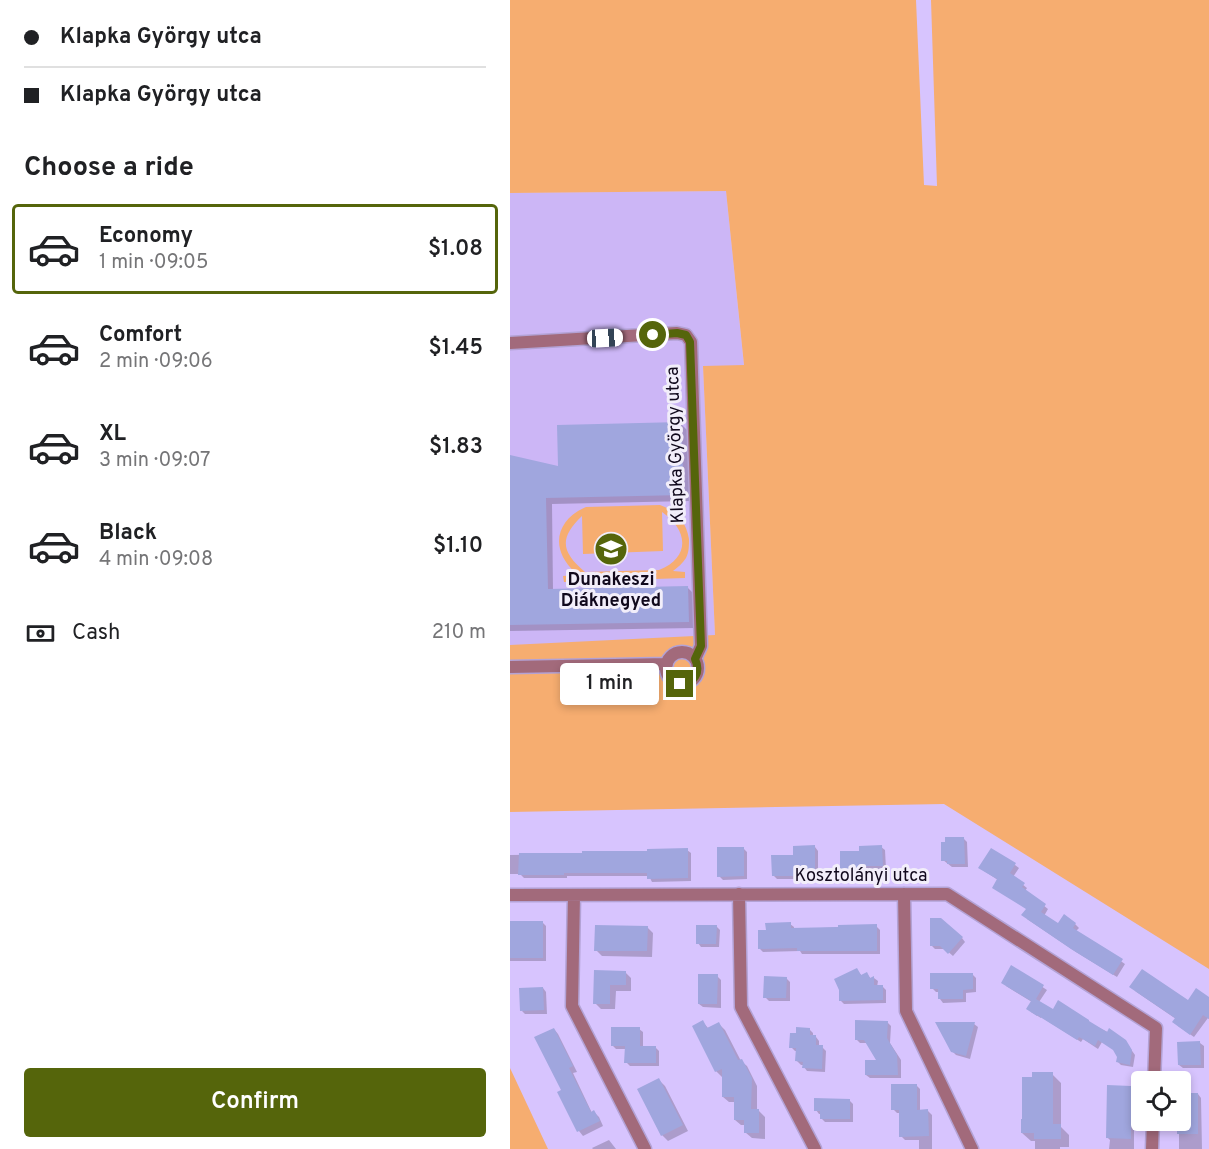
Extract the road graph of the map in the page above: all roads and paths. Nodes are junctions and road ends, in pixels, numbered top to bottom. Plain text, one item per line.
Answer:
1 (510, 343) edge
2 (695, 659) junction
3 (667, 664) junction
4 (510, 667) edge
5 (740, 894) junction
6 (904, 894) junction
7 (510, 895) edge
8 (574, 895) junction
9 (1154, 1071) edge
10 (1153, 1131) edge
11 (645, 1149) edge
12 (815, 1149) edge
13 (972, 1149) edge
14 (1152, 1149) edge

1 - 2 street, Klapka György utca
2 - 3 street
2 - 3 street, Klapka György utca
3 - 4 street
5 - 6 street, Kosztolányi utca
5 - 8 street, Kosztolányi utca
5 - 12 street
6 - 9 street, Kosztolányi utca
6 - 13 street
7 - 8 street, Kosztolányi utca
8 - 11 street
10 - 14 street

